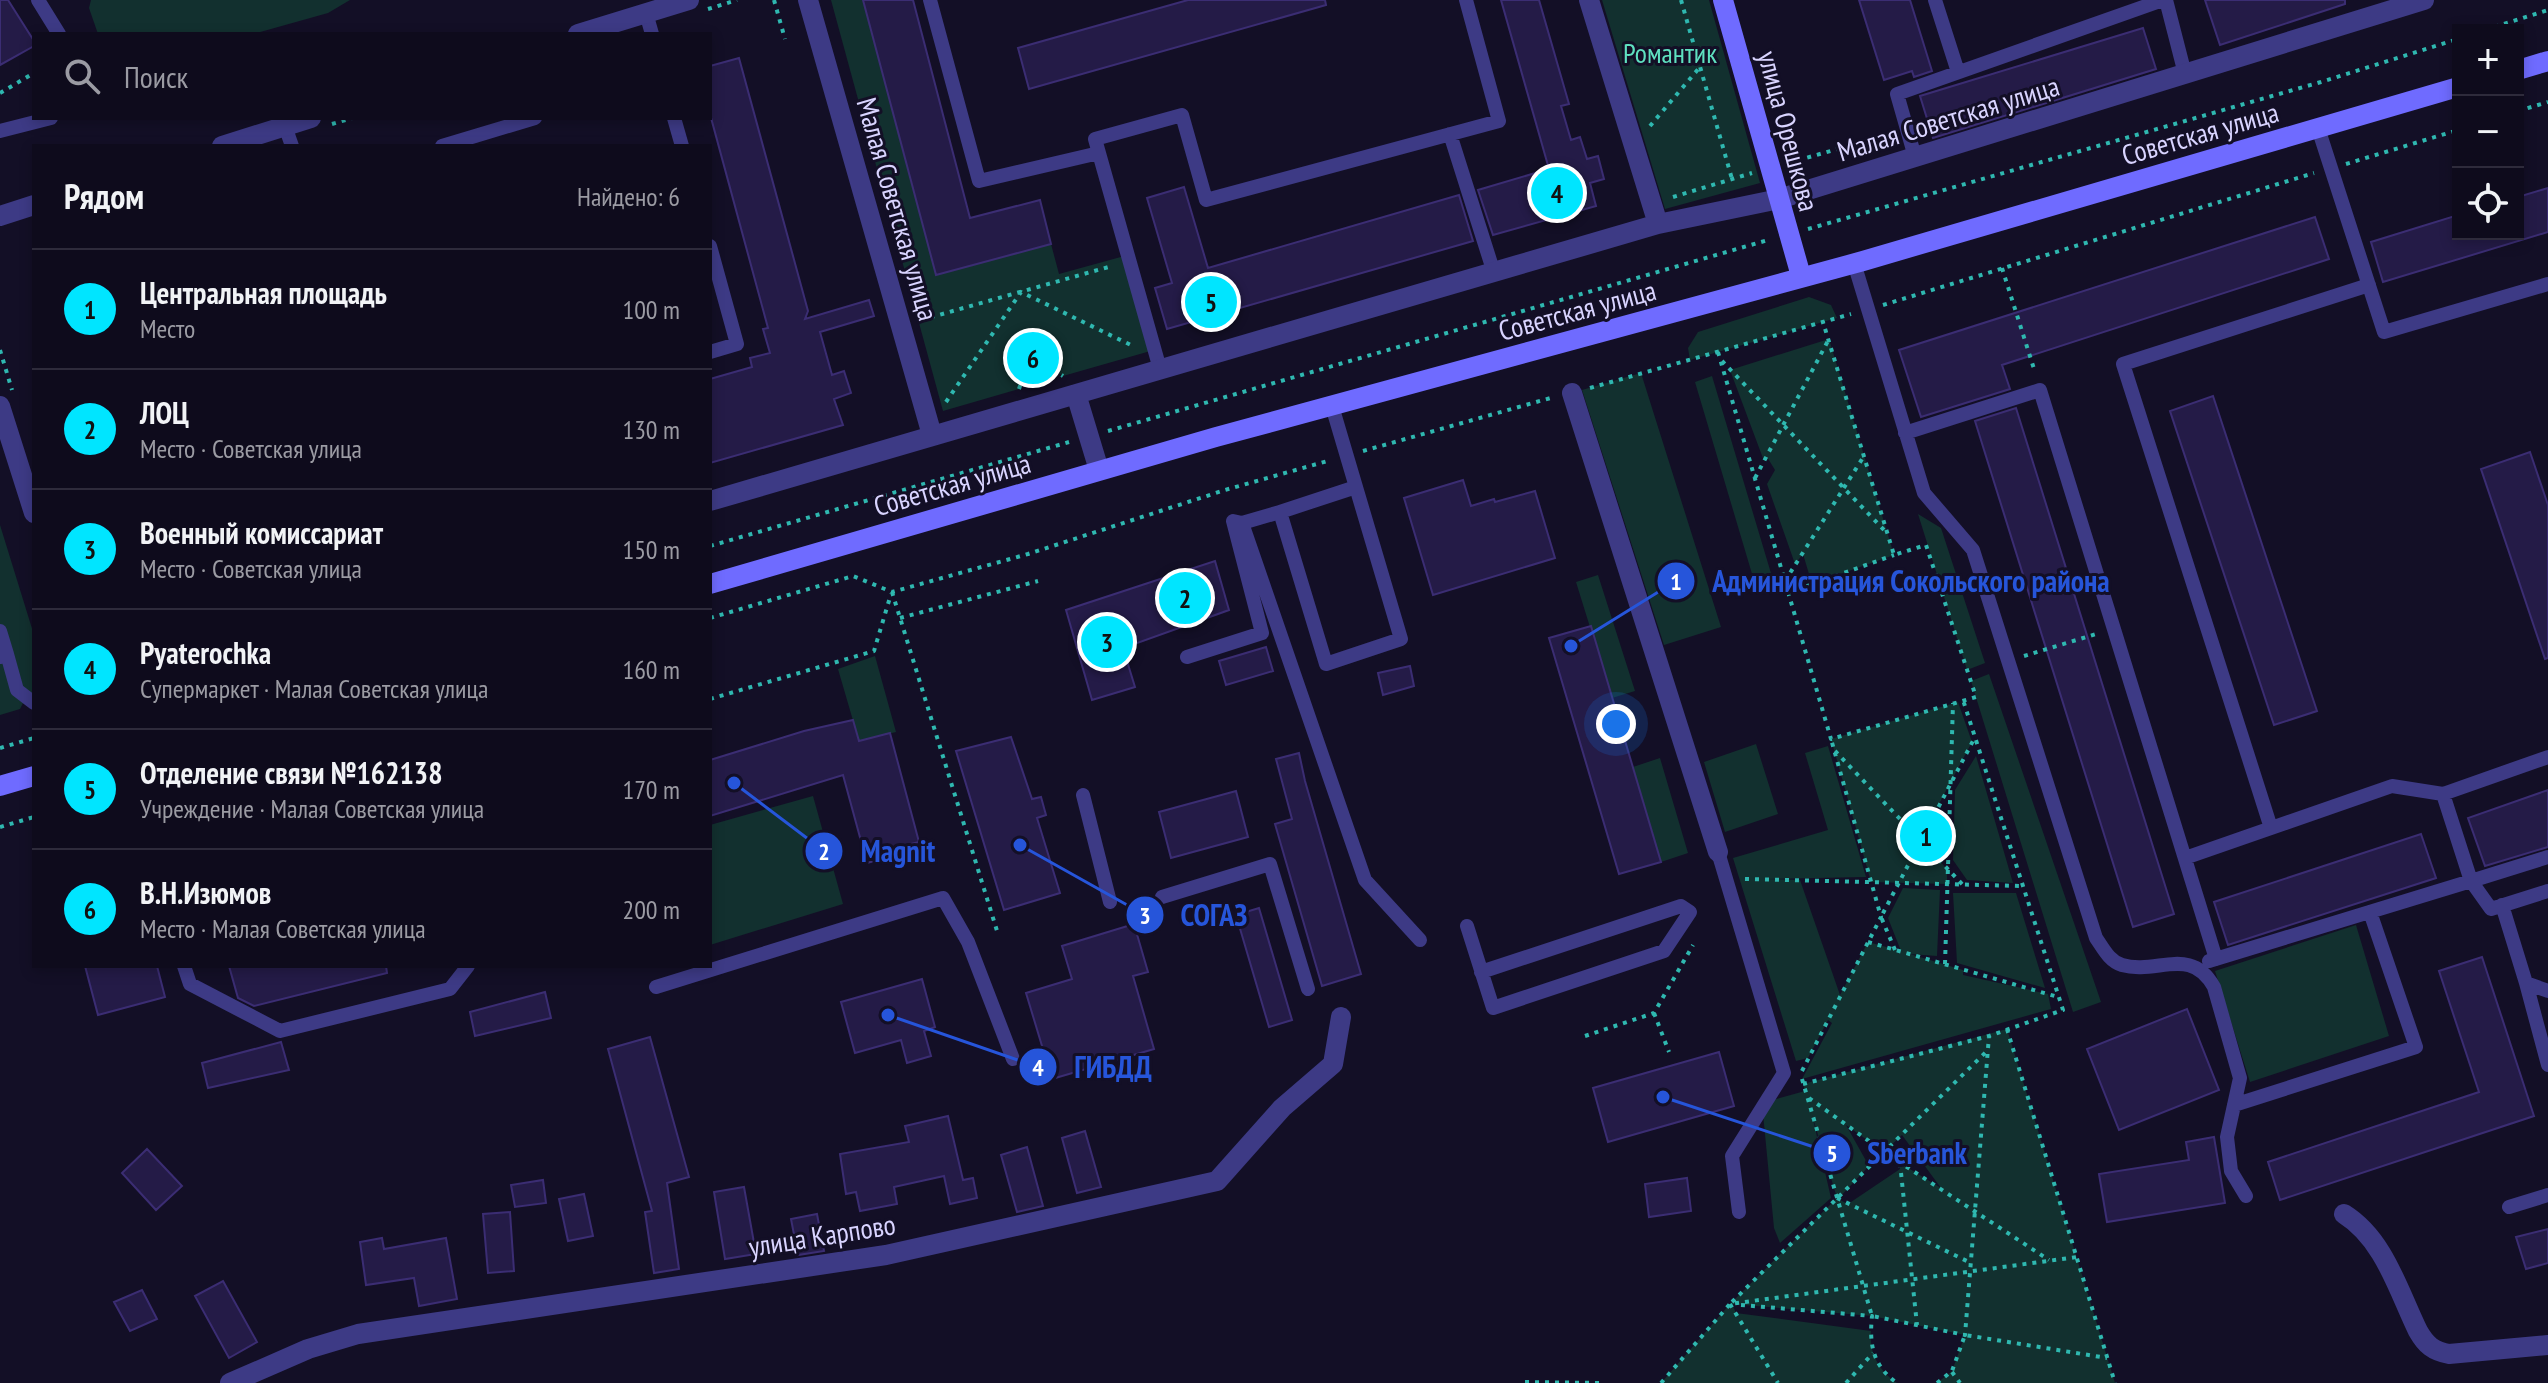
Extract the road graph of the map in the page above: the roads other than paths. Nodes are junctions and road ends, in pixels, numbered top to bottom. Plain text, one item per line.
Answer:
1 (38, 0) edge
2 (689, 0) edge
3 (808, 0) edge
4 (930, 0) edge
5 (1466, 0) edge
6 (1589, 0) edge
7 (1723, 0) edge
8 (1935, 0) edge
9 (2164, 0) edge
10 (2424, 0) edge
11 (646, 13) junction
12 (58, 32) edge
13 (584, 32) edge
14 (651, 32) edge
15 (2548, 61) edge
16 (2524, 68) edge
17 (1958, 72) junction
18 (2185, 74) junction
19 (2452, 89) edge
20 (43, 120) edge
21 (308, 120) edge
22 (528, 120) edge
23 (675, 120) edge
24 (2318, 128) junction
25 (0, 131) edge
26 (1450, 134) junction
27 (288, 136) edge
28 (235, 144) edge
29 (449, 144) edge
30 (681, 144) edge
31 (1099, 153) junction
32 (1915, 157) junction
33 (1779, 199) junction
34 (32, 206) edge
35 (0, 216) edge
36 (1658, 224) junction
37 (712, 253) edge
38 (1854, 263) junction
39 (1494, 273) junction
40 (1801, 276) junction
41 (2548, 284) edge
42 (2369, 285) junction
43 (712, 351) edge
44 (1160, 369) junction
45 (1572, 393) road end
46 (1076, 394) junction
47 (0, 406) edge
48 (1332, 406) junction
49 (1905, 433) junction
50 (932, 435) junction
51 (1099, 470) junction
52 (1356, 487) junction
53 (712, 500) edge
54 (32, 507) edge
55 (1280, 512) junction
56 (1242, 523) junction
57 (712, 583) edge
58 (0, 631) edge
59 (4, 656) edge
60 (1187, 657) dead end
61 (32, 701) edge
62 (2548, 757) edge
63 (32, 777) edge
64 (0, 786) edge
65 (2443, 794) junction
66 (1083, 795) dead end
67 (2271, 828) junction
68 (1718, 852) joint
69 (2548, 857) edge
70 (2185, 858) junction
71 (2471, 881) junction
72 (2548, 891) edge
73 (1162, 897) dead end
74 (1110, 902) dead end
75 (2502, 905) junction
76 (2370, 912) junction
77 (1467, 926) dead end
78 (1420, 940) dead end
79 (2216, 959) junction
80 (2193, 966) junction
81 (185, 968) edge
82 (466, 968) edge
83 (1481, 972) junction
84 (2526, 983) junction
85 (656, 987) dead end
86 (1308, 989) dead end
87 (2548, 991) edge
88 (1341, 1017) dead end
89 (1013, 1059) dead end
90 (2548, 1065) edge
91 (2234, 1105) junction
92 (2548, 1195) edge
93 (2246, 1196) dead end
94 (2509, 1207) dead end
95 (1739, 1212) dead end
96 (2344, 1214) dead end
97 (2548, 1345) edge
98 (230, 1383) edge

1 - 12 lane
2 - 11 street
3 - 50 street, Малая Советская улица
4 - 31 lane
5 - 26 lane
6 - 36 street
7 - 33 main road, улица Орешкова
8 - 17 lane
9 - 17 lane
9 - 18 lane
10 - 18 street, Малая Советская улица
11 - 13 street
11 - 14 lane
15 - 16 main road
17 - 32 lane
18 - 32 street, Малая Советская улица
19 - 24 main road, Советская улица
20 - 25 lane
21 - 27 street
22 - 29 lane
23 - 30 lane
24 - 38 main road, Советская улица
24 - 42 lane
26 - 31 lane
26 - 39 lane
27 - 28 street
31 - 44 lane
32 - 33 street, Малая Советская улица
33 - 36 street, Малая Советская улица
33 - 40 main road, улица Орешкова
34 - 35 street
36 - 39 street, Малая Советская улица
37 - 43 lane
38 - 40 main road, Советская улица
38 - 49 lane
39 - 44 street, Малая Советская улица
40 - 48 main road, Советская улица
41 - 42 lane
42 - 67 lane
44 - 46 street, Малая Советская улица
45 - 68 street
46 - 50 street, Малая Советская улица
46 - 51 street
47 - 54 street
48 - 51 main road, Советская улица
48 - 52 lane
49 - 70 lane
49 - 80 lane
50 - 53 street, Малая Советская улица
51 - 57 main road, Советская улица
52 - 55 lane
52 - 55 lane
55 - 56 lane
56 - 60 lane
56 - 78 lane
58 - 59 lane
59 - 61 lane
62 - 65 lane
63 - 64 main road
65 - 67 lane
65 - 71 lane
66 - 74 lane
67 - 70 lane
68 - 95 lane
69 - 71 lane
70 - 79 lane
71 - 75 lane
71 - 76 lane
72 - 75 lane
73 - 86 lane
75 - 84 lane
76 - 79 lane
76 - 91 lane
77 - 83 lane
79 - 80 lane
80 - 91 lane
81 - 82 lane
83 - 83 lane
84 - 87 lane
84 - 90 lane
85 - 89 lane
88 - 98 street, улица Карпово
91 - 93 lane
92 - 94 lane
96 - 97 street

